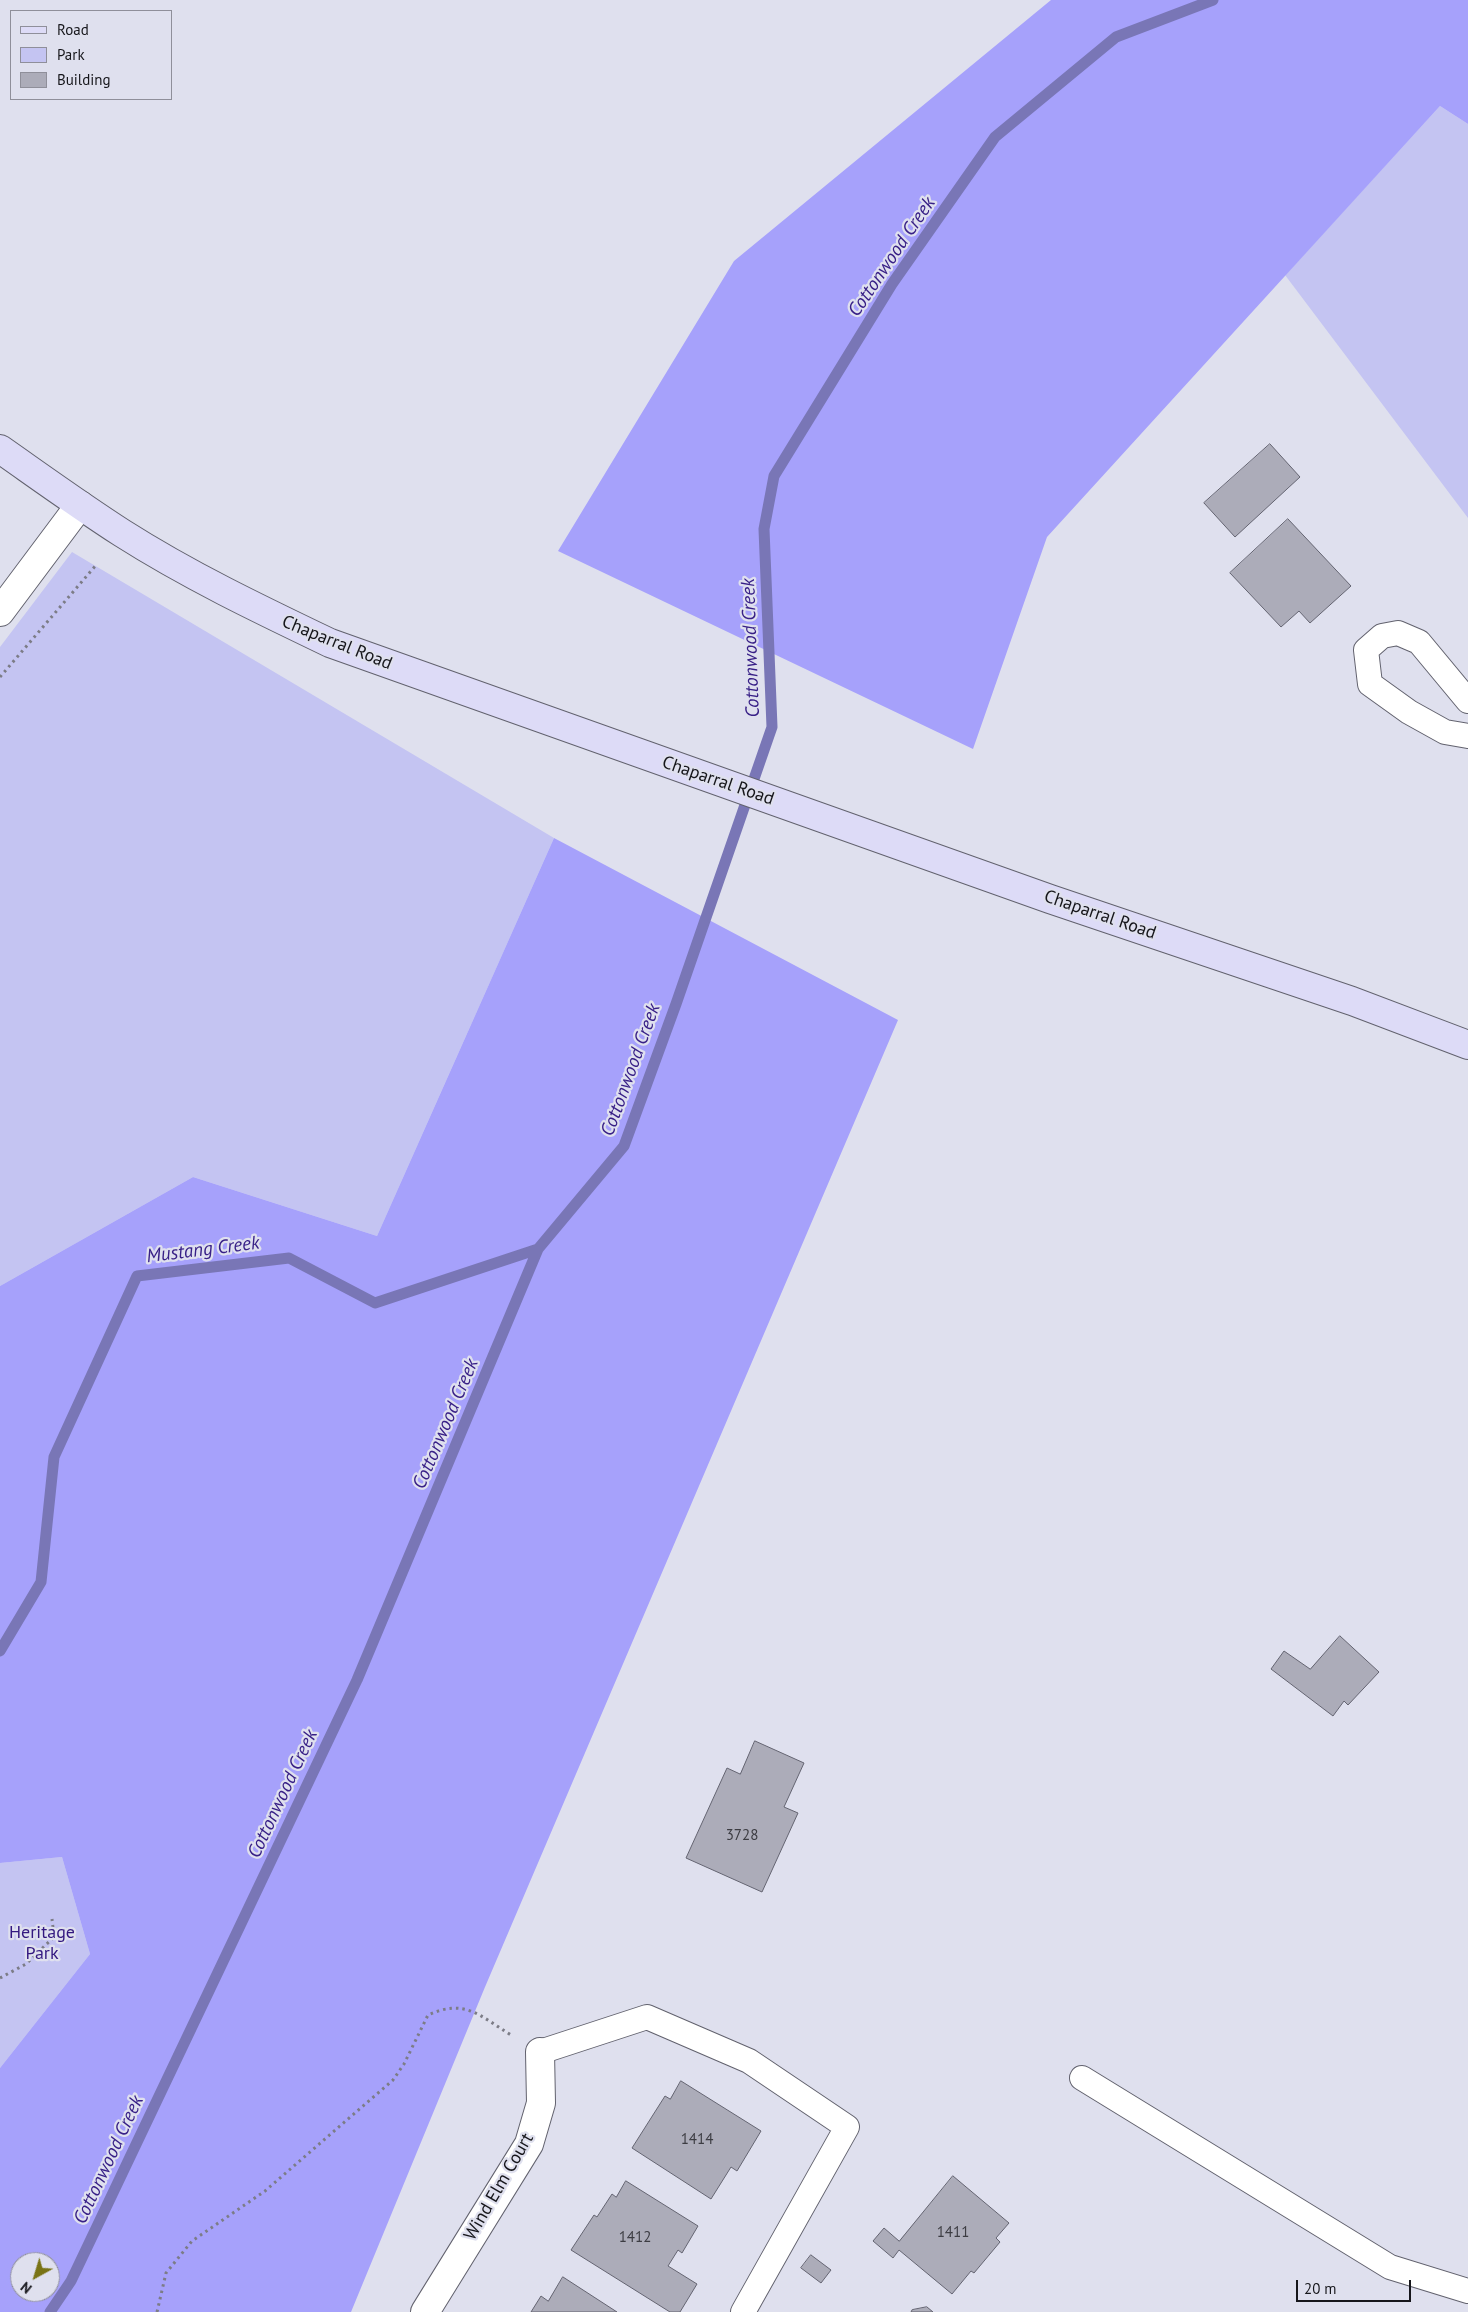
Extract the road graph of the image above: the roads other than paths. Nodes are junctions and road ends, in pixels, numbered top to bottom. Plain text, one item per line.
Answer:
1 (0, 449) edge
2 (80, 506) junction
3 (0, 612) edge
4 (1468, 701) edge
5 (1468, 736) edge
6 (1468, 1044) edge
7 (540, 2052) joint
8 (1082, 2078) dead end
9 (1468, 2291) edge
10 (425, 2312) edge
11 (743, 2312) edge

1 - 2 main road, Chaparral Road
2 - 3 street
2 - 6 main road, Chaparral Road
4 - 5 lane
7 - 10 street, Wind Elm Court
7 - 11 lane
8 - 9 lane

